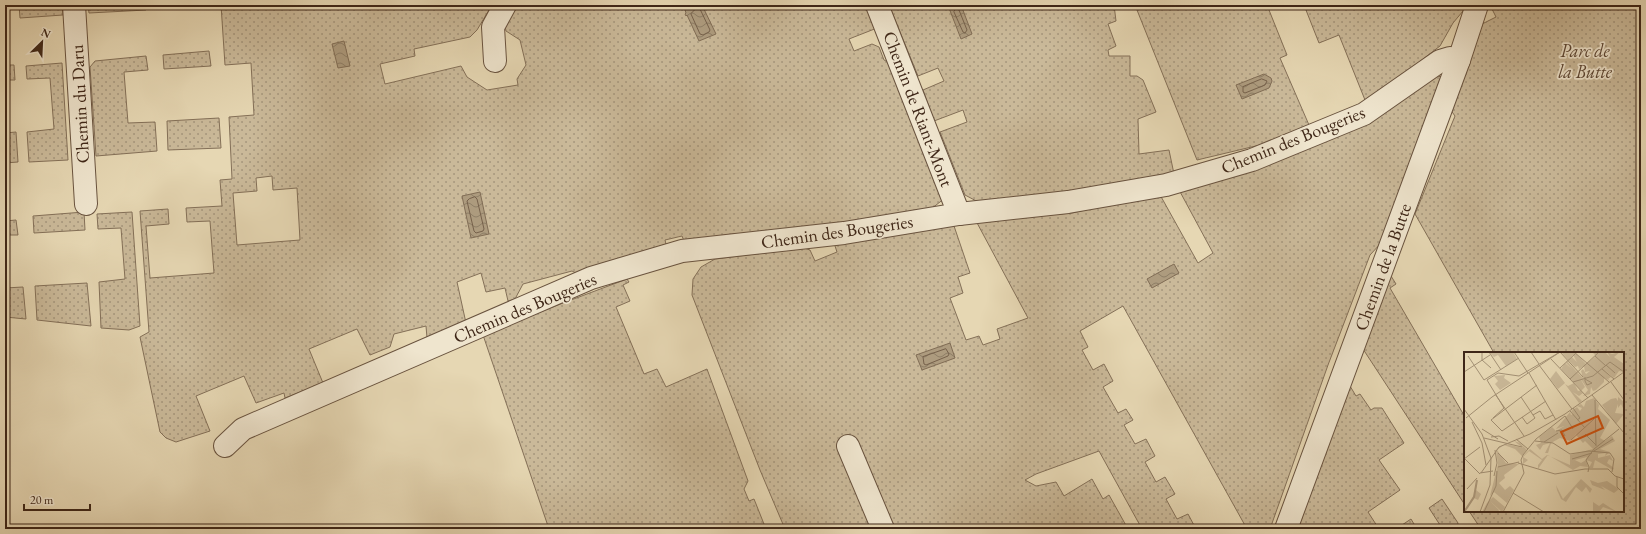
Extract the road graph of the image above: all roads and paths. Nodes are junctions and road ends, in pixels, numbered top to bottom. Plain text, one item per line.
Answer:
1 (74, 5) edge
2 (505, 5) edge
3 (877, 5) edge
4 (1477, 5) edge
5 (1459, 60) junction
6 (495, 61) dead end
7 (86, 204) dead end
8 (959, 214) junction
9 (225, 446) dead end
10 (848, 446) dead end
11 (883, 529) edge
12 (1286, 529) edge

1 - 7 street, Chemin du Daru
2 - 6 street
3 - 8 street, Chemin de Riant-Mont
4 - 5 street, Chemin de la Butte
5 - 8 street, Chemin des Bougeries
5 - 12 street, Chemin de la Butte
8 - 9 street, Chemin des Bougeries
10 - 11 street

